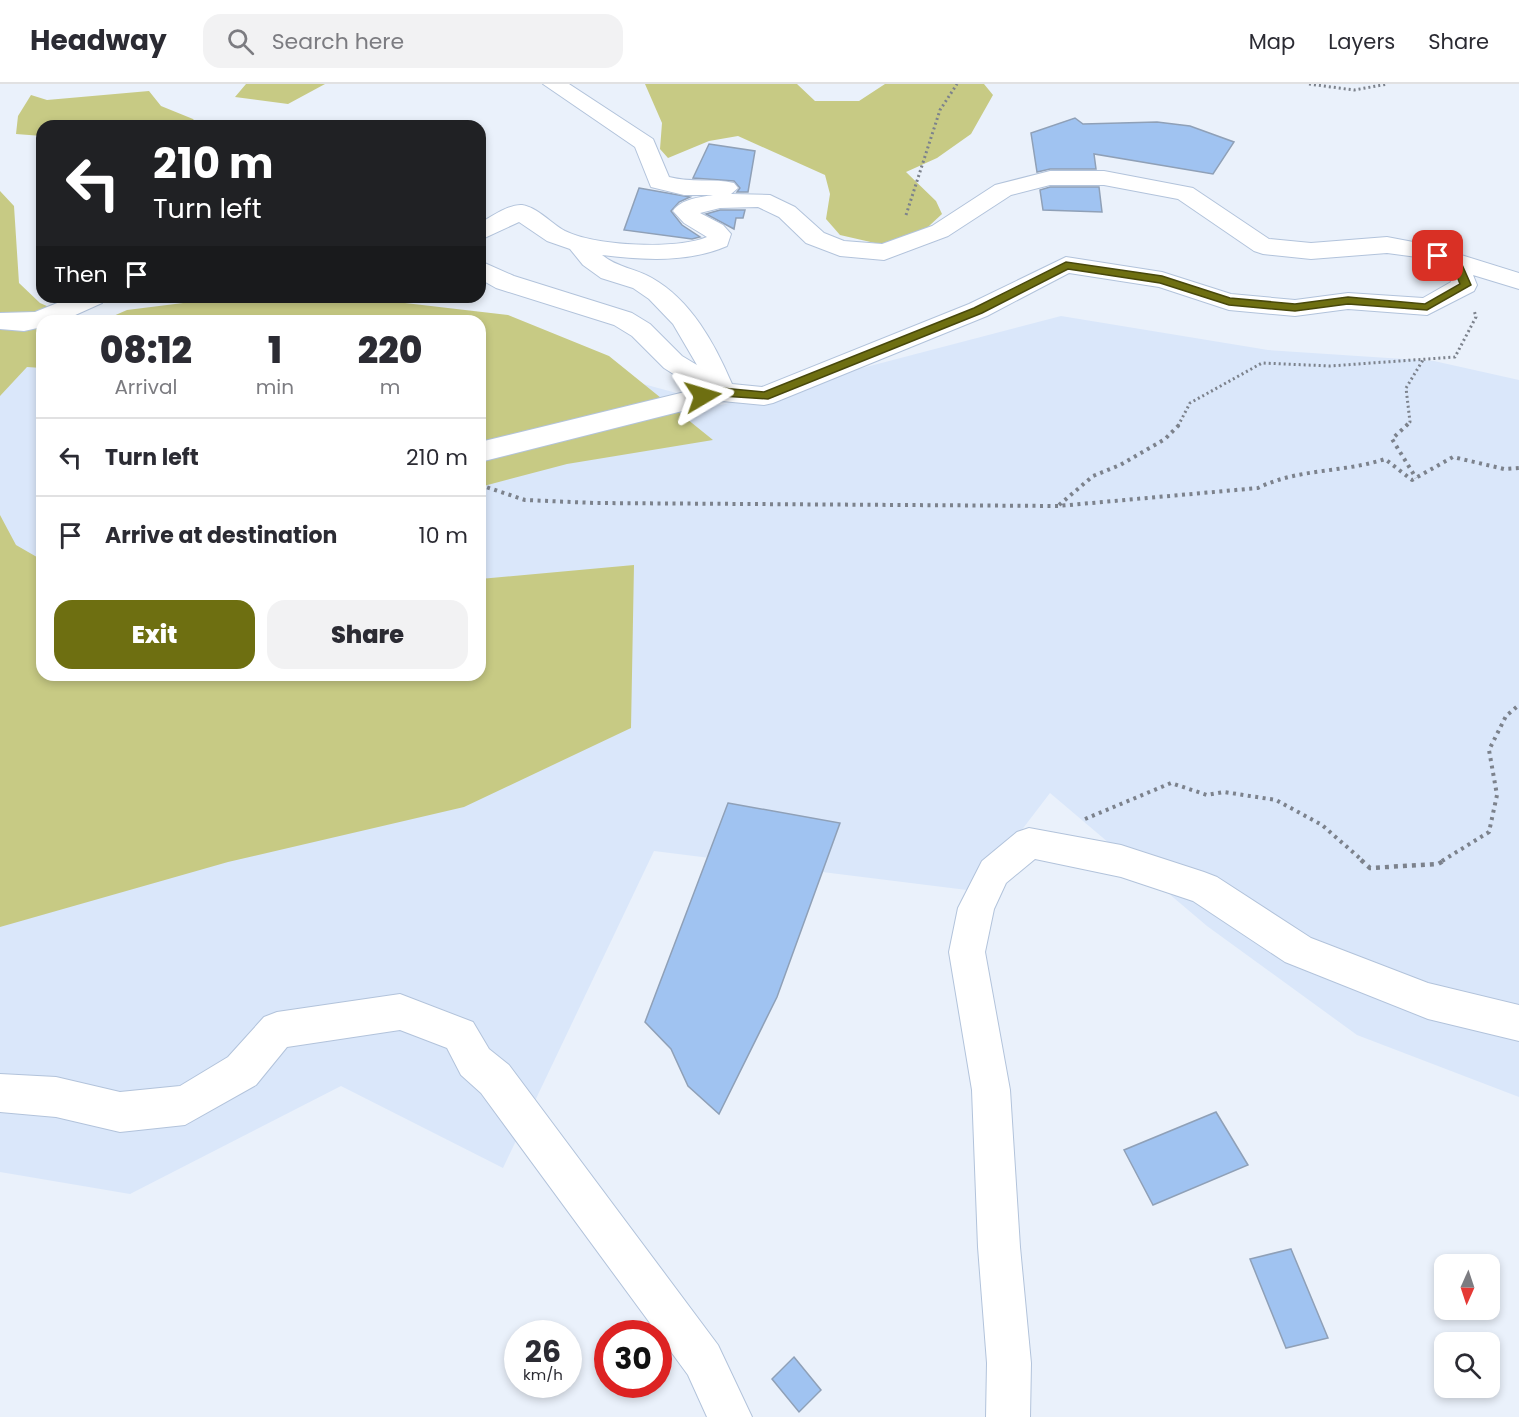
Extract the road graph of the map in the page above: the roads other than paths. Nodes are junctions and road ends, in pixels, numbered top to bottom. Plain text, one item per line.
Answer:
1 (554, 84) edge
2 (762, 200) junction
3 (486, 230) edge
4 (579, 244) junction
5 (486, 272) edge
6 (1461, 274) junction
7 (1519, 280) edge
8 (80, 303) edge
9 (52, 315) edge
10 (36, 320) edge
11 (0, 321) edge
12 (722, 392) junction
13 (486, 451) edge
14 (1519, 1023) edge
15 (0, 1093) edge
16 (730, 1417) edge
17 (1008, 1417) edge

1 - 2 street
2 - 4 street
2 - 6 street
3 - 4 street
4 - 12 street
5 - 12 street
6 - 7 street
6 - 12 street
8 - 9 street
10 - 11 street
12 - 13 street
14 - 17 street
15 - 16 street

